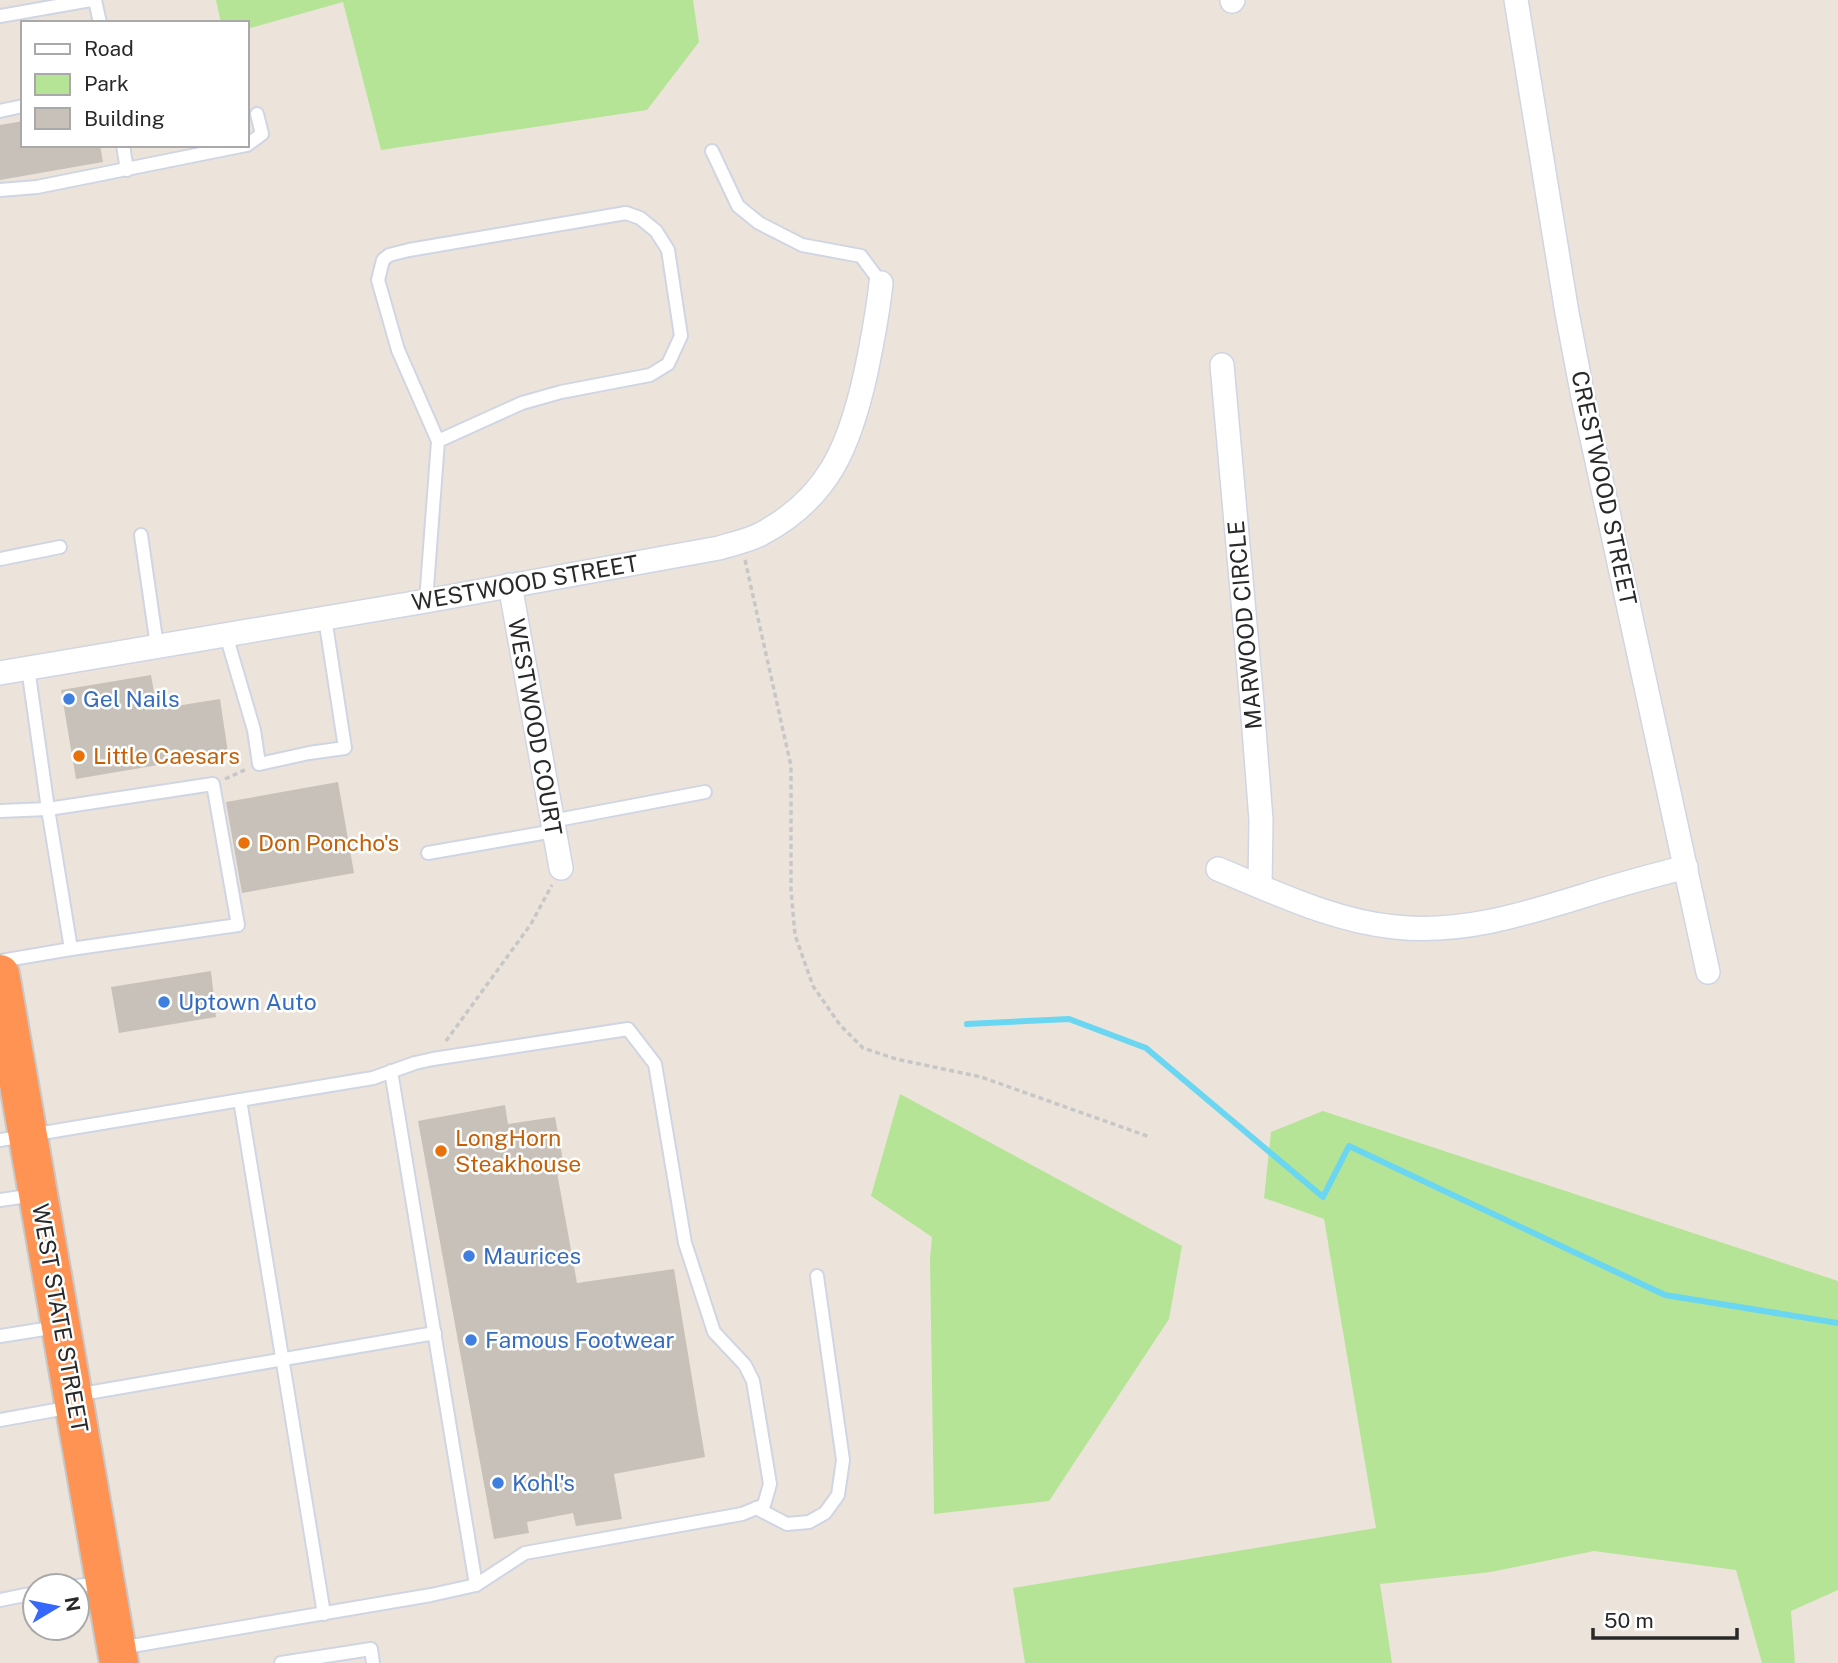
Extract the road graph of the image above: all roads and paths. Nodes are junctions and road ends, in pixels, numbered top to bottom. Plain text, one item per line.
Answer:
1 (93, 0) edge
2 (1516, 0) edge
3 (0, 16) edge
4 (99, 21) edge
5 (21, 106) edge
6 (0, 111) edge
7 (257, 114) dead end
8 (248, 144) edge
9 (123, 147) edge
10 (236, 147) edge
11 (712, 151) dead end
12 (127, 170) junction
13 (0, 190) edge
14 (881, 282) joint
15 (1222, 365) dead end
16 (438, 441) junction
17 (141, 535) dead end
18 (740, 541) junction
19 (60, 547) dead end
20 (0, 559) edge
21 (510, 586) junction
22 (426, 601) junction
23 (325, 618) junction
24 (226, 635) junction
25 (157, 646) junction
26 (28, 668) junction
27 (0, 673) edge
28 (259, 764) junction
29 (213, 784) junction
30 (705, 792) dead end
31 (48, 809) junction
32 (0, 811) edge
33 (553, 826) junction
34 (428, 853) dead end
35 (1686, 867) junction
36 (561, 868) joint
37 (1217, 869) dead end
38 (1261, 886) junction
39 (71, 949) junction
40 (0, 961) edge
41 (1708, 972) dead end
42 (0, 974) edge
43 (5, 1028) edge
44 (433, 1059) junction
45 (391, 1071) junction
46 (240, 1100) junction
47 (1150, 1136) dead end
48 (14, 1137) edge
49 (38, 1194) junction
50 (0, 1200) edge
51 (817, 1276) dead end
52 (61, 1326) junction
53 (435, 1333) junction
54 (0, 1336) edge
55 (284, 1359) junction
56 (74, 1401) junction
57 (0, 1420) edge
58 (756, 1508) junction
59 (90, 1572) edge
60 (91, 1584) edge
61 (476, 1585) junction
62 (21, 1596) edge
63 (0, 1600) edge
64 (324, 1614) junction
65 (118, 1656) edge
66 (317, 1660) edge
67 (281, 1663) edge
68 (373, 1663) edge

1 - 3 lane
1 - 4 lane
2 - 35 street, CRESTWOOD STREET
5 - 6 lane
7 - 8 lane
9 - 12 lane
10 - 12 lane
11 - 14 lane
12 - 13 lane
14 - 18 street, WESTWOOD STREET
15 - 38 street, MARWOOD CIRCLE
16 - 16 lane
16 - 22 lane
17 - 25 lane
18 - 21 street, WESTWOOD STREET
18 - 47 path
19 - 20 lane
21 - 22 street, WESTWOOD STREET
21 - 33 street, WESTWOOD COURT
22 - 23 street, WESTWOOD STREET
23 - 24 street, WESTWOOD STREET
23 - 28 lane
24 - 25 street, WESTWOOD STREET
24 - 28 lane
25 - 26 street, WESTWOOD STREET
26 - 27 street, WESTWOOD STREET
26 - 31 lane
28 - 29 path
29 - 31 lane
29 - 39 lane
30 - 33 lane
31 - 32 lane
31 - 39 lane
33 - 34 lane
33 - 36 street, WESTWOOD COURT
35 - 38 street
35 - 41 street, CRESTWOOD STREET
36 - 44 path
37 - 38 street
39 - 40 lane
42 - 43 highway, WEST STATE STREET
43 - 48 highway, WEST STATE STREET
44 - 45 lane
44 - 58 lane
45 - 46 lane
45 - 53 lane
46 - 48 lane
46 - 55 lane
48 - 49 highway, WEST STATE STREET
49 - 50 lane
49 - 52 highway, WEST STATE STREET
51 - 58 lane
52 - 54 lane
52 - 56 highway, WEST STATE STREET
53 - 55 lane
53 - 61 lane
55 - 56 lane
55 - 64 lane
56 - 57 lane
56 - 59 highway, WEST STATE STREET
58 - 61 lane
60 - 65 highway, WEST STATE STREET
61 - 64 lane
62 - 63 lane
64 - 65 lane
66 - 67 lane
66 - 68 lane

